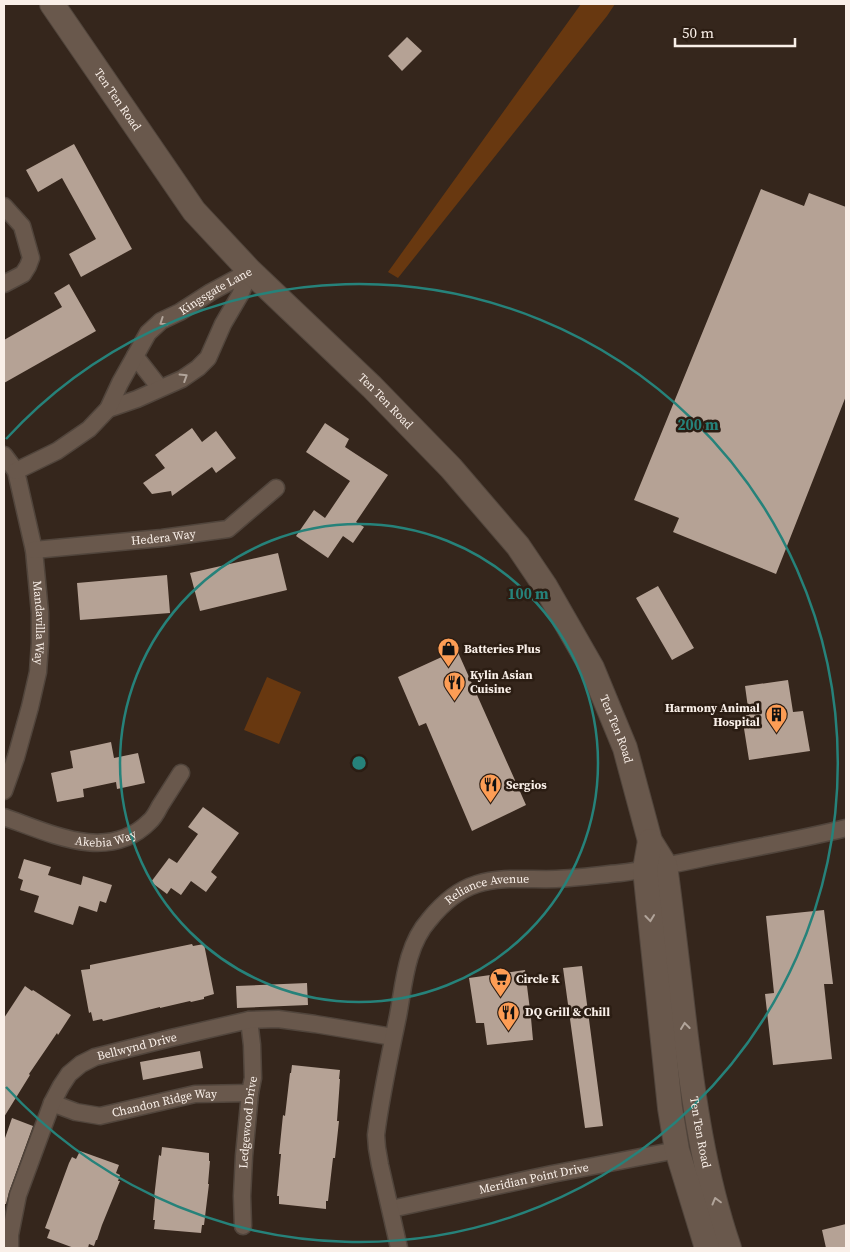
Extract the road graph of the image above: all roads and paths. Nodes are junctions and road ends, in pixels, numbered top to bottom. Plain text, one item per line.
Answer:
1 (52, 4) edge
2 (4, 206) edge
3 (250, 271) junction
4 (4, 284) edge
5 (136, 356) junction
6 (160, 388) junction
7 (108, 409) junction
8 (4, 454) edge
9 (16, 471) junction
10 (276, 488) dead end
11 (34, 550) junction
12 (180, 773) dead end
13 (4, 791) edge
14 (4, 817) edge
15 (846, 828) edge
16 (655, 867) junction
17 (249, 1020) junction
18 (393, 1037) junction
19 (250, 1094) junction
20 (52, 1103) junction
21 (677, 1150) junction
22 (391, 1209) junction
23 (243, 1226) dead end
24 (10, 1248) edge
25 (399, 1248) edge
26 (707, 1248) edge
27 (729, 1248) edge

1 - 3 main road, Ten Ten Road
2 - 4 street
3 -> 5 street, Kingsgate Lane
6 -> 3 street, Kingsgate Lane
3 - 16 main road, Ten Ten Road
5 - 6 street
5 - 7 street, Kingsgate Lane
6 - 7 street, Kingsgate Lane
7 - 9 street, Kingsgate Lane
8 - 9 street, Mandavilla Way
9 - 11 street, Mandavilla Way
10 - 11 street, Hedera Way
11 - 13 street, Mandavilla Way
12 - 14 street, Akebia Way
15 - 16 street, Reliance Avenue
16 - 18 street, Reliance Avenue
16 -> 21 main road, Ten Ten Road
27 -> 16 main road, Ten Ten Road
17 - 18 street, Bellwynd Drive
17 - 19 street, Ledgewood Drive
17 - 20 street, Bellwynd Drive
18 - 22 street, Reliance Avenue
19 - 20 street, Chandon Ridge Way
19 - 23 street, Ledgewood Drive
20 - 24 street, Bellwynd Drive
21 - 22 street, Meridian Point Drive
21 - 26 main road, Ten Ten Road
22 - 25 street, Reliance Avenue

